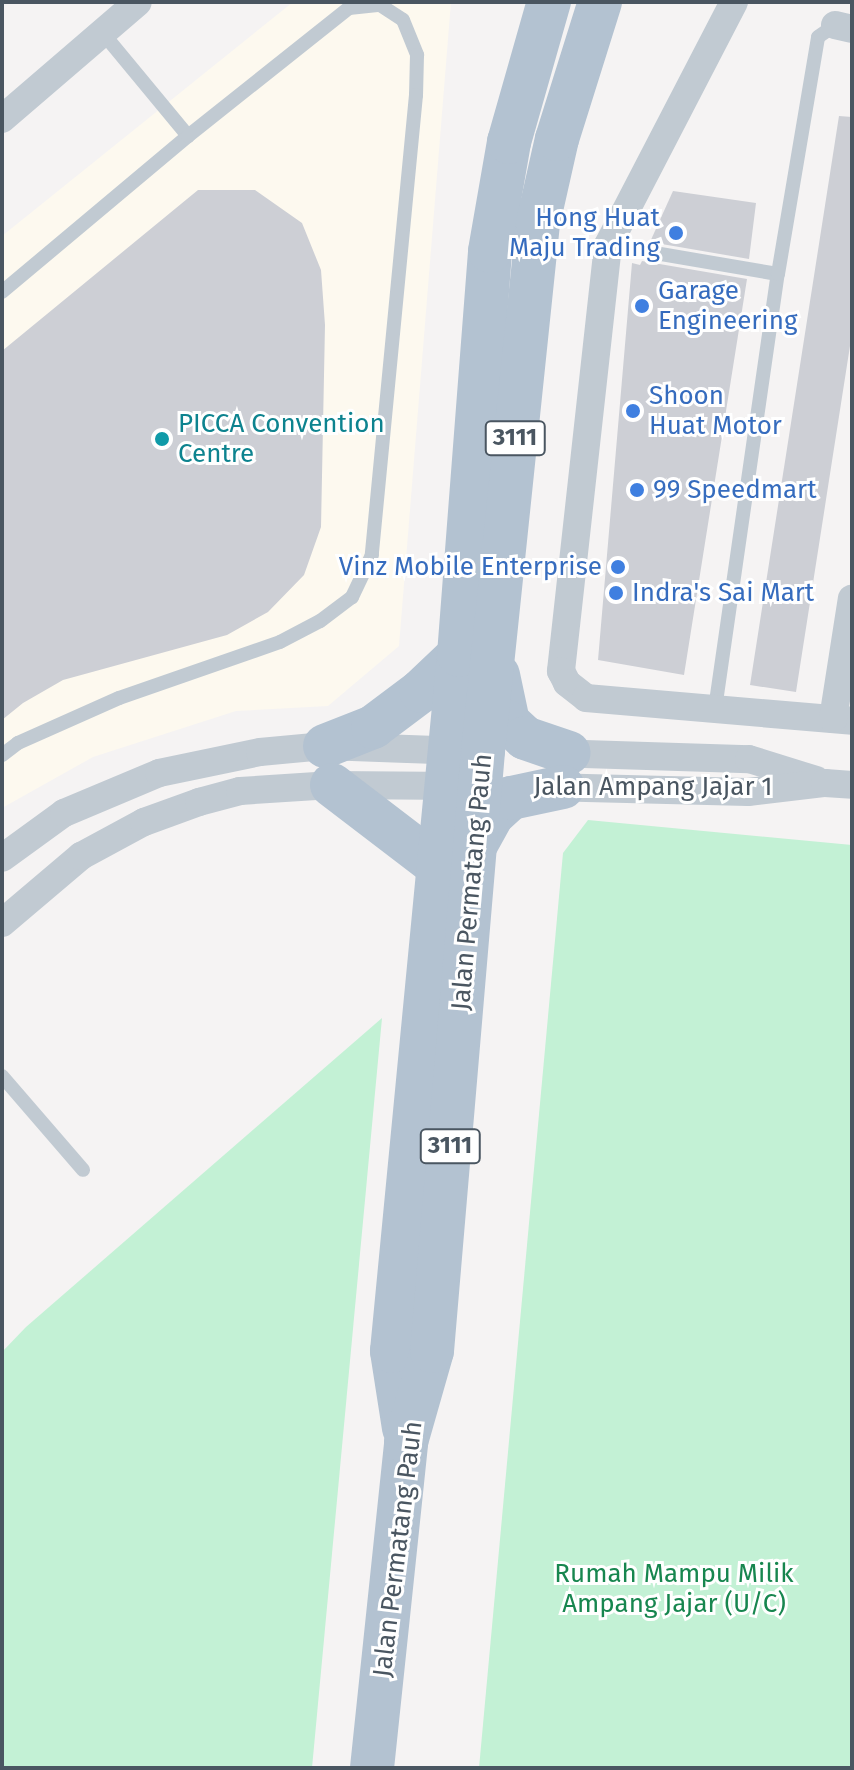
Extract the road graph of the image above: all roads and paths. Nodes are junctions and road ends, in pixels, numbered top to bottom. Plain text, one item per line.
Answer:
1 (138, 2) edge
2 (600, 2) edge
3 (734, 2) edge
4 (545, 8) edge
5 (844, 27) edge
6 (102, 32) junction
7 (2, 119) edge
8 (188, 136) junction
9 (608, 245) junction
10 (778, 274) junction
11 (2, 292) edge
12 (852, 598) edge
13 (476, 654) junction
14 (715, 709) junction
15 (843, 720) edge
16 (2, 755) edge
17 (328, 766) junction
18 (465, 769) junction
19 (566, 770) junction
20 (838, 784) edge
21 (457, 856) junction
22 (2, 858) edge
23 (2, 923) edge
24 (2, 1076) edge
25 (83, 1170) dead end
26 (372, 1768) edge

1 - 6 street
2 - 13 main road, Jalan Permatang Pauh / 3111
3 - 9 street
4 - 13 main road
5 - 10 lane
6 - 7 street
6 - 8 lane
8 - 11 lane
8 - 16 lane
9 - 10 lane
9 - 14 street
10 - 14 lane
12 - 15 street
13 - 17 main road
13 - 18 main road, Jalan Permatang Pauh / 3111
13 - 19 main road
14 - 15 street
17 - 18 street
17 - 18 street
17 - 21 main road
17 - 22 street
17 - 23 street
18 - 19 street, Jalan Ampang Jajar 1
18 - 21 main road, Jalan Permatang Pauh / 3111
19 - 20 street, Jalan Ampang Jajar 1
19 - 21 main road
21 - 26 main road, Jalan Permatang Pauh / 3111
24 - 25 lane

